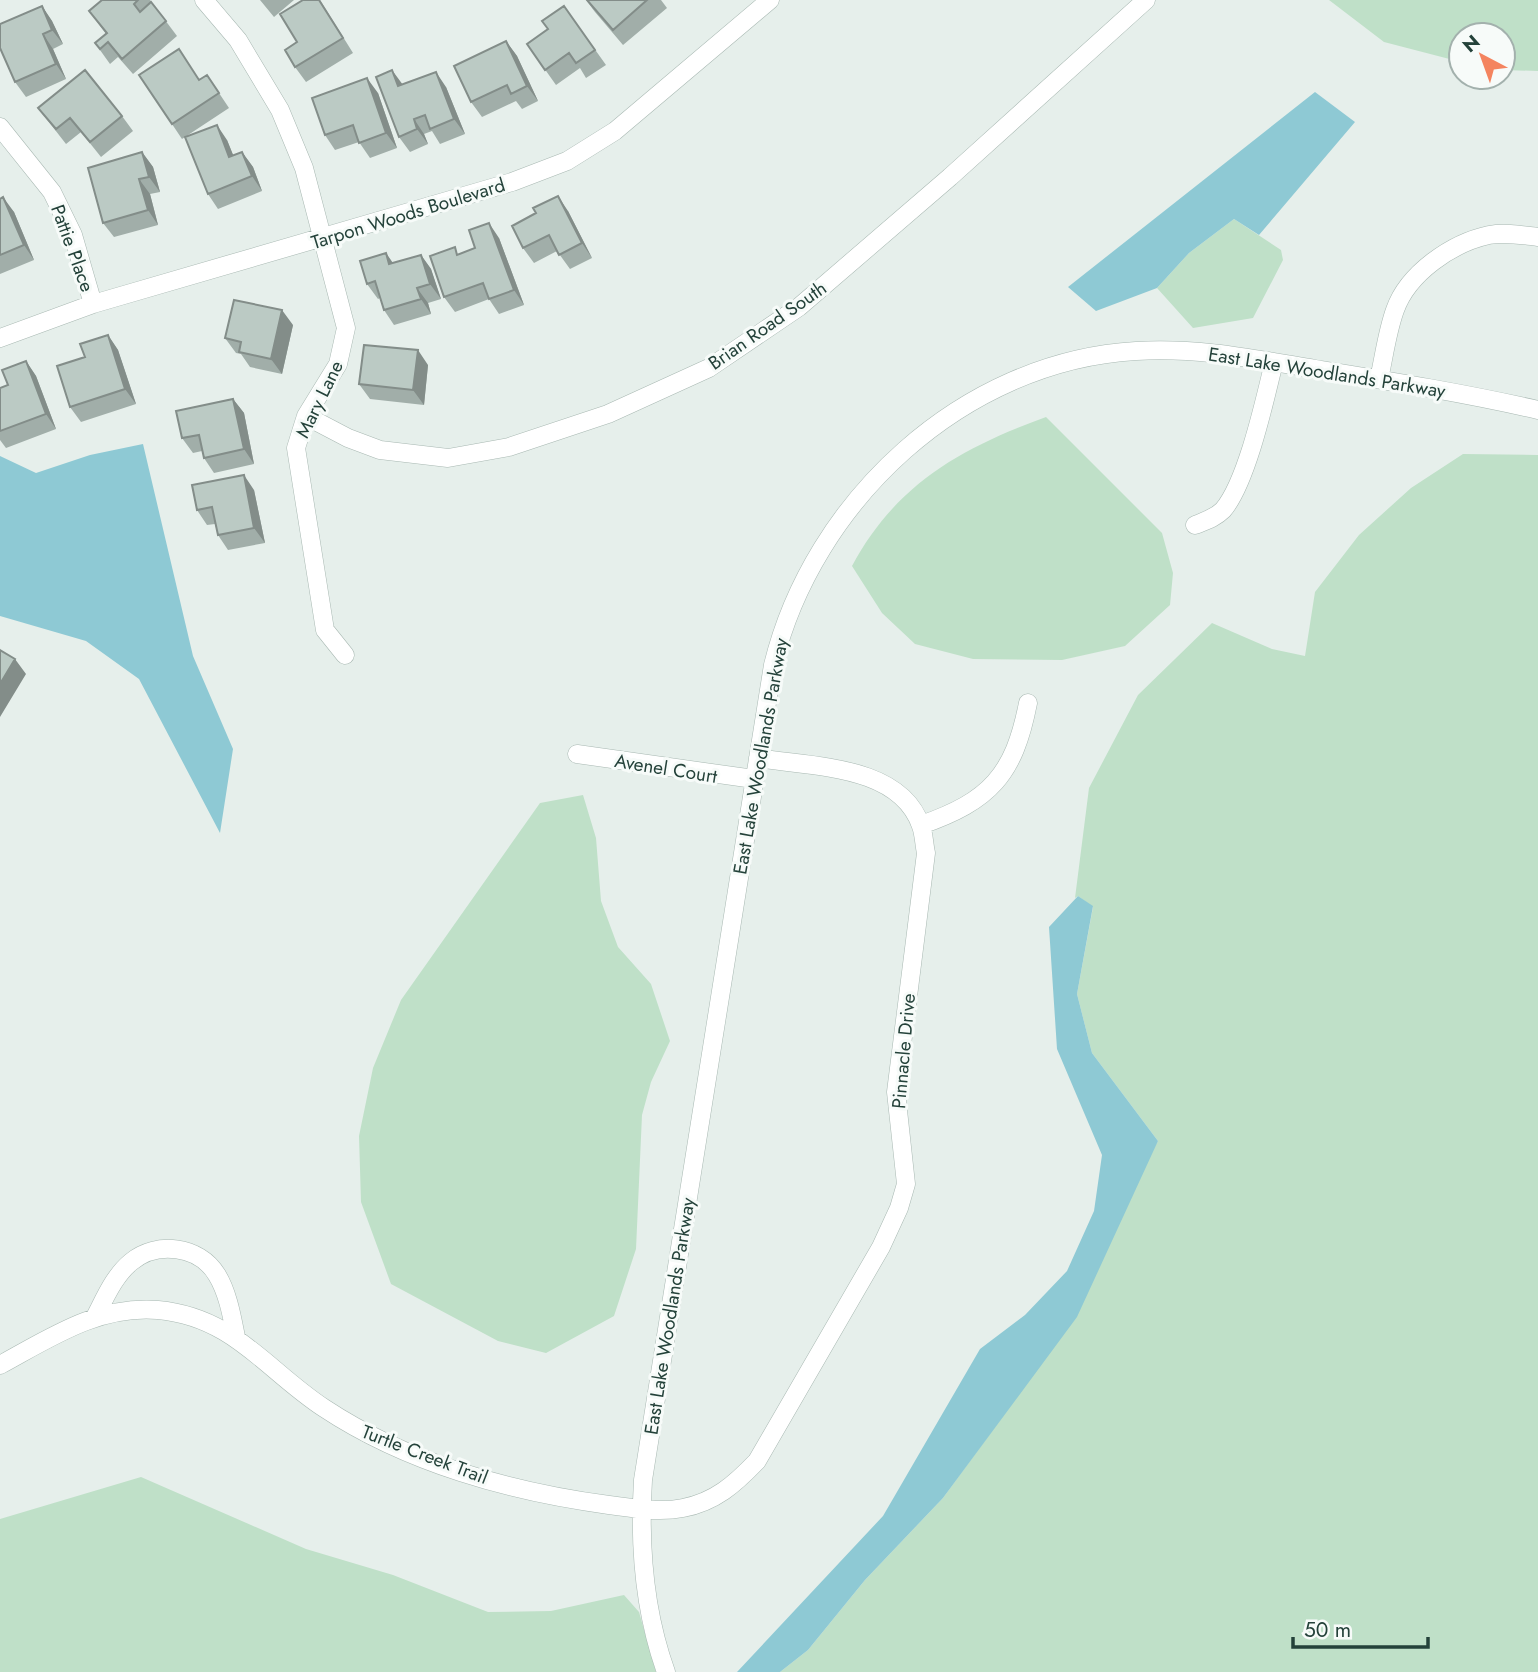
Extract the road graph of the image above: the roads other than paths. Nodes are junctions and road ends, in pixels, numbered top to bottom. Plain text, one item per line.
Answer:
1 (204, 0) edge
2 (770, 0) edge
3 (1146, 0) edge
4 (0, 127) edge
5 (1538, 237) edge
6 (323, 239) junction
7 (93, 304) junction
8 (0, 338) edge
9 (1274, 362) junction
10 (1379, 379) junction
11 (1538, 410) edge
12 (306, 416) junction
13 (1195, 525) dead end
14 (345, 655) dead end
15 (1028, 703) dead end
16 (577, 754) dead end
17 (758, 758) junction
18 (754, 779) junction
19 (921, 825) junction
20 (95, 1317) junction
21 (236, 1338) junction
22 (0, 1365) edge
23 (641, 1509) junction
24 (666, 1672) edge

1 - 6 street, Mary Lane
2 - 6 street, Tarpon Woods Boulevard
3 - 12 street, Brian Road South
4 - 7 street, Pattie Place
5 - 10 street
6 - 7 street, Tarpon Woods Boulevard
6 - 12 street, Mary Lane
7 - 8 street, Tarpon Woods Boulevard
9 - 10 street, East Lake Woodlands Parkway
9 - 13 street
9 - 17 street, East Lake Woodlands Parkway
10 - 11 street, East Lake Woodlands Parkway
12 - 14 street, Mary Lane
15 - 19 street
16 - 18 street, Avenel Court
17 - 18 street, East Lake Woodlands Parkway
17 - 19 street
18 - 23 street, East Lake Woodlands Parkway
19 - 23 street, Pinnacle Drive
20 - 21 street, Turtle Creek Trail
20 - 21 street
20 - 22 street, Turtle Creek Trail
21 - 23 street, Turtle Creek Trail
23 - 24 street, East Lake Woodlands Parkway

